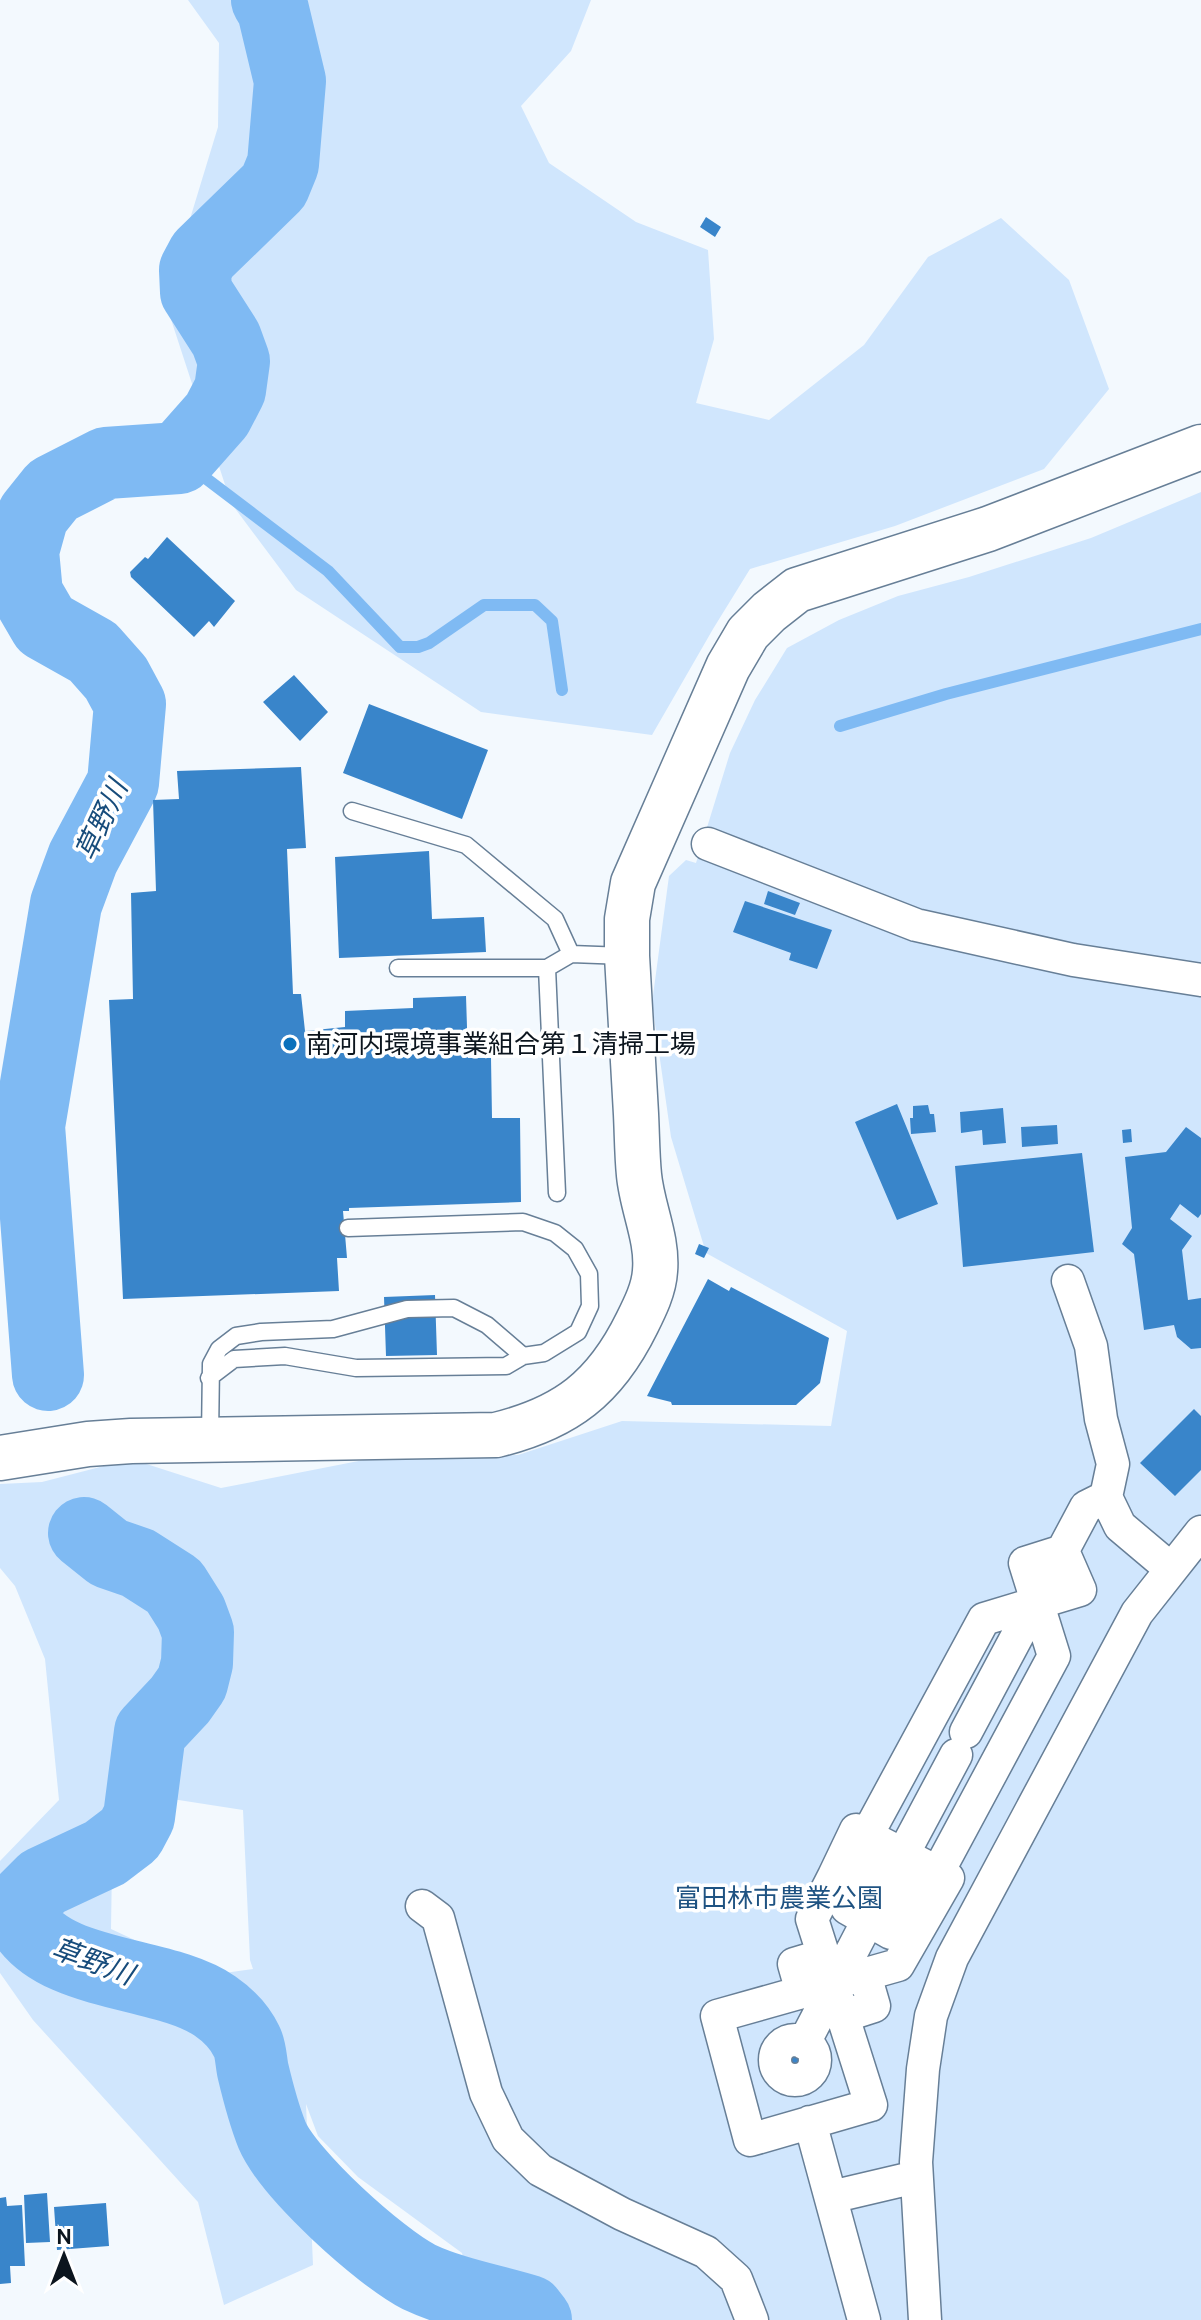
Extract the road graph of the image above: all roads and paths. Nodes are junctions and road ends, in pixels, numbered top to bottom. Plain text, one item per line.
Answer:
1 (1201, 447) edge
2 (352, 811) dead end
3 (708, 844) dead end
4 (571, 954) junction
5 (627, 956) junction
6 (398, 968) dead end
7 (547, 968) junction
8 (1201, 980) edge
9 (557, 1193) dead end
10 (348, 1228) dead end
11 (1068, 1281) dead end
12 (523, 1356) junction
13 (209, 1378) junction
14 (210, 1440) junction
15 (0, 1458) edge
16 (1106, 1497) junction
17 (1201, 1532) edge
18 (1171, 1569) junction
19 (1036, 1616) junction
20 (965, 1655) junction
21 (997, 1673) junction
22 (1034, 1693) junction
23 (1016, 1728) junction
24 (961, 1744) junction
25 (907, 1761) junction
26 (978, 1799) junction
27 (867, 1835) junction
28 (938, 1872) junction
29 (880, 1899) junction
30 (422, 1906) dead end
31 (812, 1919) junction
32 (898, 1965) junction
33 (865, 1975) junction
34 (808, 1983) junction
35 (847, 2030) junction
36 (796, 2057) junction
37 (734, 2078) junction
38 (811, 2122) junction
39 (916, 2177) junction
40 (831, 2197) junction
41 (752, 2320) edge
42 (864, 2320) edge
43 (925, 2320) edge

1 - 5 street
2 - 4 lane
3 - 8 street
4 - 5 lane
4 - 7 lane
5 - 14 street
6 - 7 lane
7 - 9 lane
10 - 12 lane
11 - 16 street
12 - 13 lane
12 - 13 lane
13 - 14 lane
14 - 15 street
16 - 18 street
16 - 19 street
17 - 18 street
18 - 39 street
19 - 20 street
19 - 21 street
19 - 22 street
20 - 21 street
20 - 25 street
21 - 22 street
21 - 24 street
22 - 23 street
23 - 24 street
23 - 26 street
24 - 25 street
24 - 26 street
24 - 29 street
25 - 27 street
26 - 28 street
27 - 29 street
27 - 29 street
28 - 29 street
28 - 29 street
29 - 31 street
29 - 31 street
29 - 32 street
29 - 32 street
29 - 34 street
30 - 41 street
31 - 34 street
32 - 33 street
33 - 34 street
33 - 35 street
34 - 35 street
34 - 36 street
34 - 36 street
34 - 37 street
35 - 36 street
35 - 38 street
36 - 37 street
36 - 38 street
37 - 38 street
38 - 40 street
39 - 40 street
39 - 43 street
40 - 42 street

